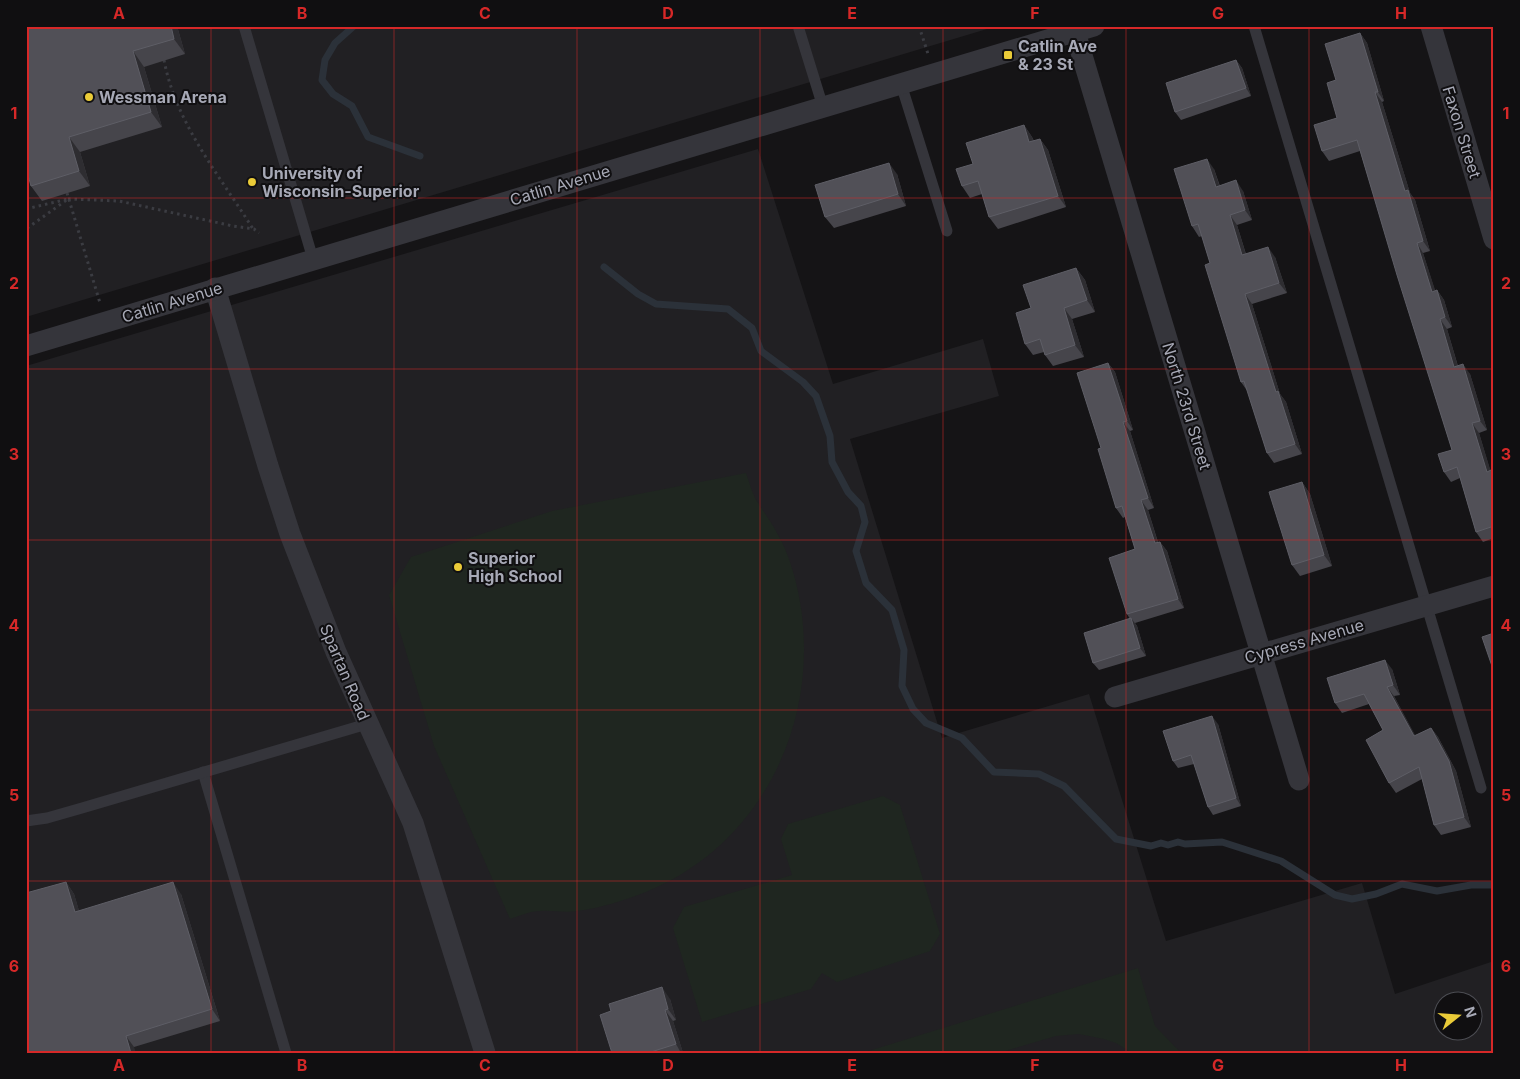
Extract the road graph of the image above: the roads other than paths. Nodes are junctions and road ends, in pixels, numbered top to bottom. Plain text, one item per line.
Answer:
1 (244, 26) edge
2 (798, 26) edge
3 (1254, 26) edge
4 (1431, 26) edge
5 (1085, 29) edge
6 (901, 84) junction
7 (823, 107) junction
8 (946, 231) dead end
9 (1494, 239) edge
10 (313, 259) junction
11 (215, 288) junction
12 (26, 346) edge
13 (1494, 586) edge
14 (1426, 607) junction
15 (1262, 653) junction
16 (1115, 697) dead end
17 (367, 724) junction
18 (203, 772) junction
19 (1299, 780) dead end
20 (1481, 788) dead end
21 (26, 821) edge
22 (286, 1053) edge
23 (485, 1053) edge

1 - 10 lane
2 - 7 lane
3 - 14 lane
4 - 9 street, Faxon Street
5 - 6 street, Catlin Avenue
5 - 15 street, North 23rd Street
6 - 7 street, Catlin Avenue
6 - 8 lane
7 - 10 street, Catlin Avenue
10 - 11 street, Catlin Avenue
11 - 12 street, Catlin Avenue
11 - 17 street, Spartan Road
13 - 14 street, Cypress Avenue
14 - 15 street, Cypress Avenue
14 - 20 lane
15 - 16 street, Cypress Avenue
15 - 19 street, North 23rd Street
17 - 18 lane
17 - 23 street, Spartan Road
18 - 21 lane
18 - 22 lane

